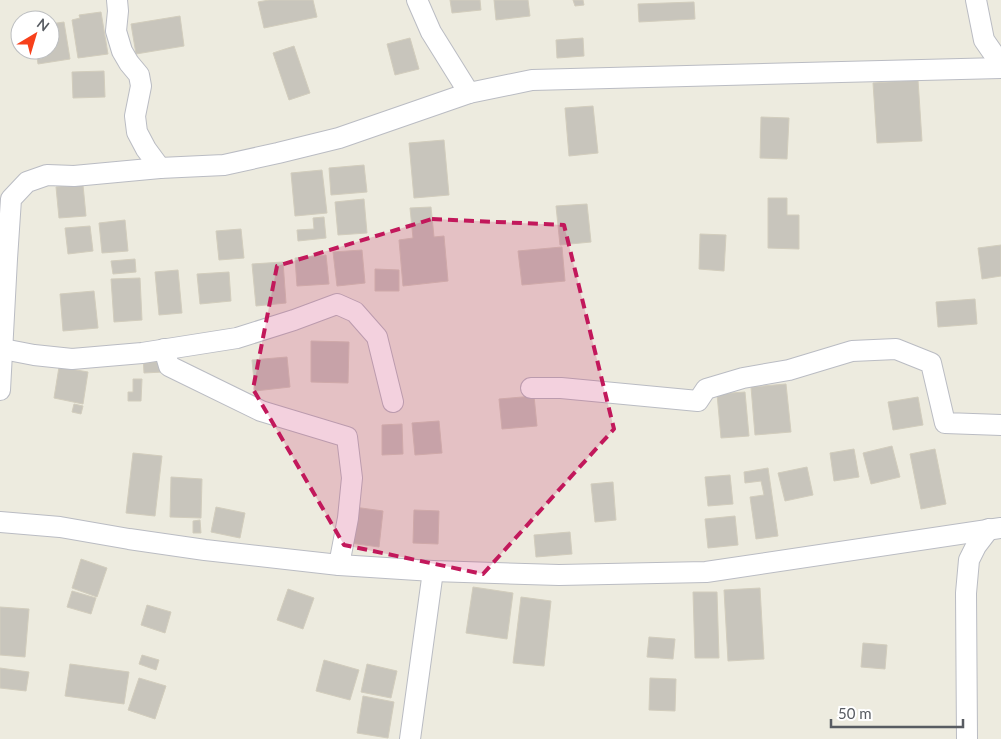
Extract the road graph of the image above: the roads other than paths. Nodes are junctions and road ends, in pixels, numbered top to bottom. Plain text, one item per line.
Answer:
1 (117, 0) edge
2 (418, 0) edge
3 (976, 0) edge
4 (1001, 60) edge
5 (1001, 68) edge
6 (469, 93) junction
7 (160, 168) junction
8 (2, 349) junction
9 (164, 349) junction
10 (531, 388) dead end
11 (0, 390) edge
12 (393, 402) dead end
13 (1001, 425) edge
14 (0, 522) edge
15 (995, 528) edge
16 (338, 565) junction
17 (433, 571) junction
18 (410, 739) edge
19 (967, 739) edge

1 - 7 street
2 - 6 street
3 - 4 street
5 - 6 street
6 - 7 street
7 - 8 street
8 - 9 street
8 - 11 street
9 - 12 street
9 - 16 street
10 - 13 street
14 - 16 street
15 - 17 street
15 - 19 street
16 - 17 street
17 - 18 street

